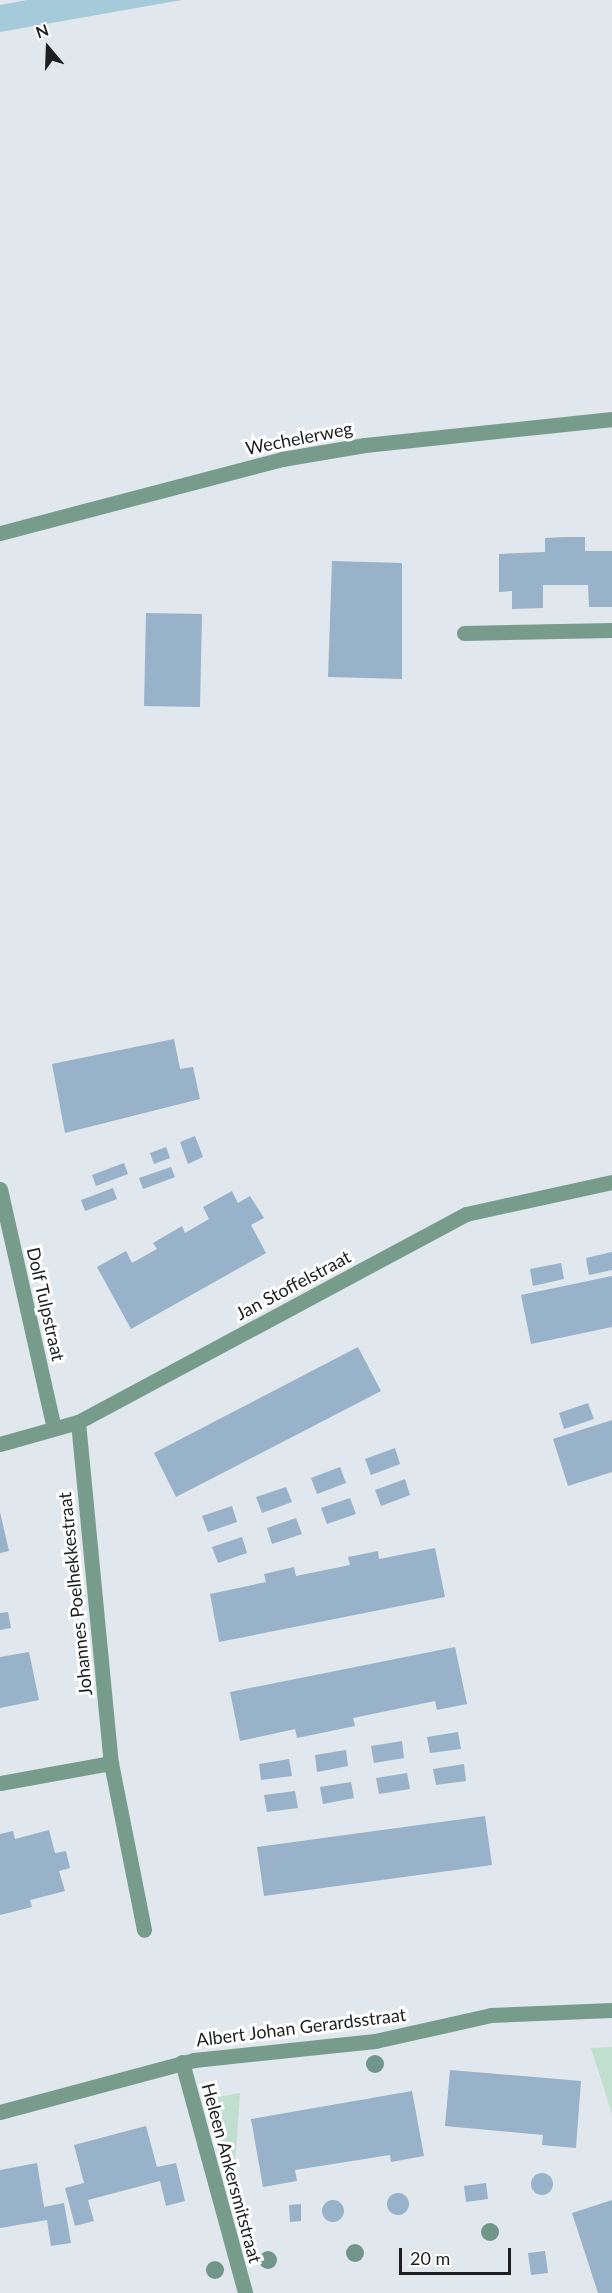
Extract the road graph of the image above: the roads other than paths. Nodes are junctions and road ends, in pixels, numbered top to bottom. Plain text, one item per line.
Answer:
1 (612, 419) edge
2 (0, 533) edge
3 (612, 630) edge
4 (464, 633) dead end
5 (612, 1182) edge
6 (0, 1189) edge
7 (78, 1422) junction
8 (54, 1428) junction
9 (0, 1444) edge
10 (111, 1763) junction
11 (0, 1783) edge
12 (144, 1930) dead end
13 (612, 2010) edge
14 (182, 2062) junction
15 (0, 2112) edge
16 (245, 2293) edge

1 - 2 street, Wechelerweg
3 - 4 street
5 - 7 street, Jan Stoffelstraat
6 - 8 street, Dolf Tulpstraat
7 - 8 street, Jan Stoffelstraat
7 - 10 street, Johannes Poelhekkestraat
8 - 9 street, Jan Stoffelstraat
10 - 11 street
10 - 12 street, Johannes Poelhekkestraat
13 - 14 street, Albert Johan Gerardsstraat
14 - 15 street, Albert Johan Gerardsstraat
14 - 16 street, Heleen Ankersmitstraat

